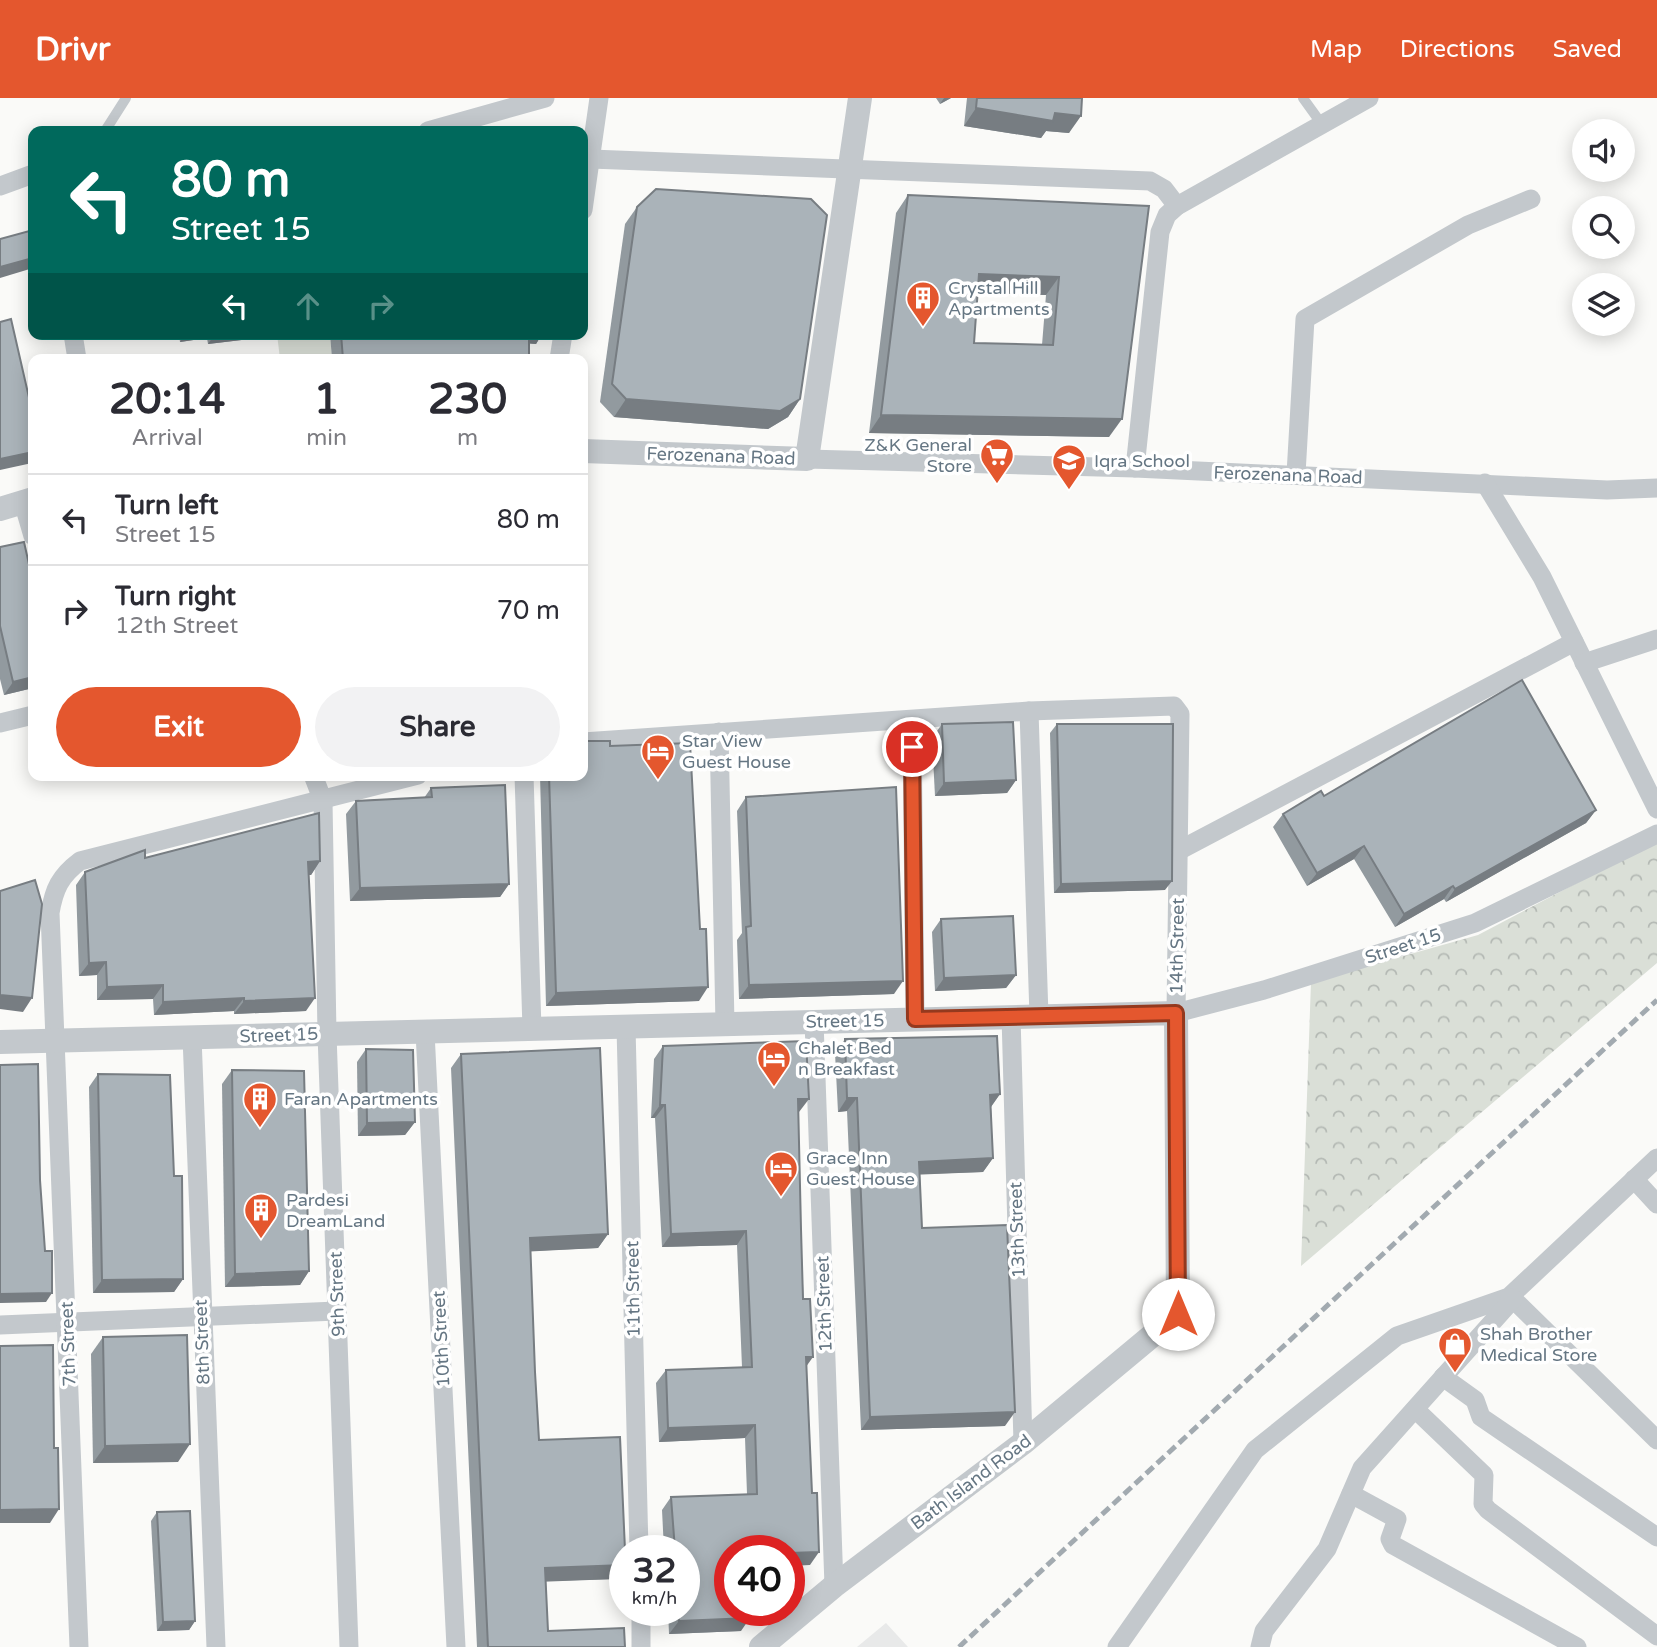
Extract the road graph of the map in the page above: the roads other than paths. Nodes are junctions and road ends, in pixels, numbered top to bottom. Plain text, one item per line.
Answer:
1 (126, 98) edge
2 (545, 98) edge
3 (599, 98) edge
4 (860, 98) edge
5 (1303, 98) edge
6 (1369, 98) edge
7 (1321, 123) junction
8 (108, 126) edge
9 (446, 126) edge
10 (591, 159) junction
11 (849, 170) junction
12 (28, 176) edge
13 (588, 178) edge
14 (0, 186) edge
15 (1531, 199) dead end
16 (1177, 206) junction
17 (588, 451) edge
18 (807, 459) junction
19 (1135, 468) junction
20 (1296, 474) junction
21 (1485, 483) junction
22 (1657, 488) edge
23 (19, 503) edge
24 (28, 524) edge
25 (1657, 639) edge
26 (1574, 642) junction
27 (1584, 663) junction
28 (1029, 711) junction
29 (28, 716) edge
30 (912, 720) junction
31 (0, 723) edge
32 (719, 732) junction
33 (588, 743) edge
34 (315, 781) edge
35 (396, 781) edge
36 (524, 781) edge
37 (323, 801) junction
38 (1657, 809) edge
39 (1657, 834) edge
40 (1178, 851) junction
41 (1176, 1013) junction
42 (1039, 1016) junction
43 (1011, 1017) junction
44 (915, 1019) junction
45 (814, 1021) junction
46 (725, 1024) junction
47 (626, 1027) junction
48 (532, 1029) junction
49 (425, 1031) junction
50 (327, 1034) junction
51 (192, 1037) junction
52 (55, 1041) junction
53 (0, 1042) edge
54 (1657, 1158) edge
55 (1634, 1179) junction
56 (1657, 1204) edge
57 (1511, 1298) junction
58 (337, 1311) junction
59 (1178, 1314) joint
60 (201, 1317) junction
61 (67, 1322) junction
62 (0, 1325) edge
63 (1443, 1377) junction
64 (1415, 1409) junction
65 (1657, 1440) edge
66 (1023, 1443) junction
67 (1351, 1494) junction
68 (639, 1535) edge
69 (1657, 1536) edge
70 (834, 1586) junction
71 (640, 1626) edge
72 (1657, 1636) edge
73 (79, 1647) edge
74 (216, 1647) edge
75 (349, 1647) edge
76 (456, 1647) edge
77 (641, 1647) edge
78 (761, 1647) edge
79 (1117, 1647) edge
80 (1260, 1647) edge
81 (1577, 1647) edge

1 - 8 lane
2 - 9 street
3 - 10 street
4 - 11 street
5 - 7 lane
6 - 7 street
7 - 16 street
10 - 11 street
10 - 13 street
11 - 16 street
11 - 18 street
12 - 14 street
15 - 20 street
16 - 19 street
17 - 18 street, Ferozenana Road
18 - 19 street, Ferozenana Road
19 - 20 street, Ferozenana Road
20 - 21 street, Ferozenana Road
21 - 22 street, Ferozenana Road
21 - 26 street
23 - 24 street
25 - 27 street
26 - 27 street
26 - 40 street
27 - 38 street
28 - 30 street
28 - 40 street, 14th Street
28 - 42 street
29 - 31 street
30 - 32 street
30 - 44 street
32 - 33 street
32 - 46 street
34 - 37 street, 9th Street
35 - 37 street, 7th Street
36 - 48 street
37 - 50 street, 9th Street
37 - 52 street, 7th Street
39 - 41 street, Street 15
40 - 41 street, 14th Street
41 - 42 street, Street 15
41 - 59 street, 14th Street
42 - 43 street, Street 15
43 - 44 street, Street 15
43 - 66 street, 13th Street
44 - 45 street, Street 15
45 - 46 street, Street 15
45 - 70 street, 12th Street
46 - 47 street, Street 15
47 - 48 street, Street 15
47 - 68 street, 11th Street
48 - 49 street, Street 15
49 - 50 street, Street 15
49 - 76 street, 10th Street
50 - 51 street, Street 15
50 - 58 street, 9th Street
51 - 52 street, Street 15
51 - 60 street, 8th Street
52 - 53 street, Street 15
52 - 61 street, 7th Street
54 - 55 street
55 - 56 street
55 - 57 street
57 - 63 street
57 - 65 street
57 - 79 street
58 - 60 street
58 - 75 street, 9th Street
59 - 66 street, Bath Island Road
60 - 61 street
60 - 74 street, 8th Street
61 - 62 street
61 - 73 street, 7th Street
63 - 64 street
63 - 69 street
64 - 67 street
64 - 72 street
66 - 70 street, Bath Island Road
67 - 80 street
67 - 81 street
70 - 78 street, Bath Island Road
71 - 77 street

